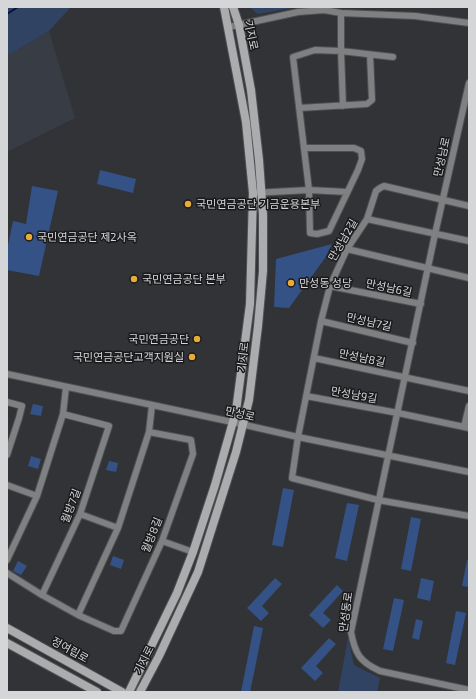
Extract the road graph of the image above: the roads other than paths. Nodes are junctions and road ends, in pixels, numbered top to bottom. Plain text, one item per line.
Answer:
1 (224, 7) edge
2 (233, 7) edge
3 (340, 13) junction
4 (469, 23) edge
5 (239, 25) junction
6 (229, 27) junction
7 (341, 51) junction
8 (370, 55) junction
9 (393, 57) dead end
10 (469, 83) edge
11 (343, 106) junction
12 (299, 108) junction
13 (305, 148) junction
14 (309, 190) junction
15 (347, 192) junction
16 (257, 193) junction
17 (443, 200) junction
18 (469, 206) edge
19 (367, 219) junction
20 (435, 234) junction
21 (469, 241) edge
22 (347, 249) junction
23 (429, 269) junction
24 (469, 278) edge
25 (330, 286) junction
26 (421, 304) junction
27 (321, 321) junction
28 (413, 342) junction
29 (314, 358) junction
30 (7, 374) edge
31 (405, 377) junction
32 (66, 387) junction
33 (469, 391) edge
34 (306, 396) junction
35 (7, 402) edge
36 (152, 405) junction
37 (469, 406) edge
38 (398, 413) junction
39 (63, 414) junction
40 (232, 422) junction
41 (243, 424) junction
42 (467, 428) edge
43 (149, 432) junction
44 (298, 437) junction
45 (7, 455) edge
46 (388, 455) junction
47 (469, 472) edge
48 (7, 485) edge
49 (37, 496) junction
50 (378, 500) junction
51 (80, 514) junction
52 (469, 516) edge
53 (118, 528) junction
54 (162, 541) junction
55 (194, 552) junction
56 (7, 560) edge
57 (7, 573) edge
58 (42, 595) junction
59 (78, 614) junction
60 (7, 628) edge
61 (7, 643) edge
62 (469, 690) edge
63 (96, 692) edge
64 (122, 692) edge
65 (129, 692) edge
66 (140, 692) edge

1 - 6 street, 기지로
2 - 5 street, 기지로
3 - 4 street
3 - 5 street
3 - 7 street
5 - 6 street
5 - 16 street, 기지로
6 - 16 street, 기지로
7 - 8 street
7 - 11 street
7 - 12 street
8 - 9 street
8 - 11 street
10 - 17 street, 만성남로
11 - 12 street
12 - 13 street
13 - 14 street
13 - 15 street
14 - 15 street
14 - 15 street
14 - 16 street
16 - 40 street, 기지로
16 - 41 street, 기지로
17 - 18 street, 만성남2길
17 - 19 street, 만성남2길
17 - 20 street, 만성남로
19 - 20 street
19 - 22 street, 만성남2길
20 - 21 street
20 - 23 street, 만성남로
22 - 23 street
22 - 25 street, 만성남2길
23 - 24 street
23 - 26 street, 만성남로
25 - 26 street, 만성남6길
25 - 27 street, 만성남2길
26 - 28 street, 만성남로
27 - 28 street, 만성남7길
27 - 29 street, 만성남2길
28 - 31 street, 만성남로
29 - 31 street, 만성남8길
29 - 34 street, 만성남2길
30 - 32 street, 만성로
31 - 33 street
31 - 38 street, 만성남로
32 - 36 street, 만성로
32 - 39 street
34 - 38 street, 만성남9길
34 - 44 street, 만성남2길
35 - 45 street
36 - 40 street, 만성로
36 - 43 street
37 - 42 street
38 - 42 street
38 - 46 street, 만성남로
39 - 49 street
39 - 51 street, 월방7길
40 - 41 street, 만성로
40 - 55 street, 기지로
41 - 44 street, 만성로
41 - 66 street, 기지로
43 - 53 street
43 - 54 street, 월방8길
44 - 46 street, 만성로
44 - 50 street, 만성남2길
46 - 47 street, 만성로
46 - 50 street, 만성동로
48 - 49 street
49 - 56 street
50 - 52 street
50 - 62 street, 만성동로
51 - 53 street
51 - 58 street, 월방7길
53 - 59 street
54 - 55 street
54 - 59 street, 월방8길
55 - 65 street, 기지로
57 - 58 street
58 - 59 street, 월방8길
60 - 64 street, 정여립로
61 - 63 street

